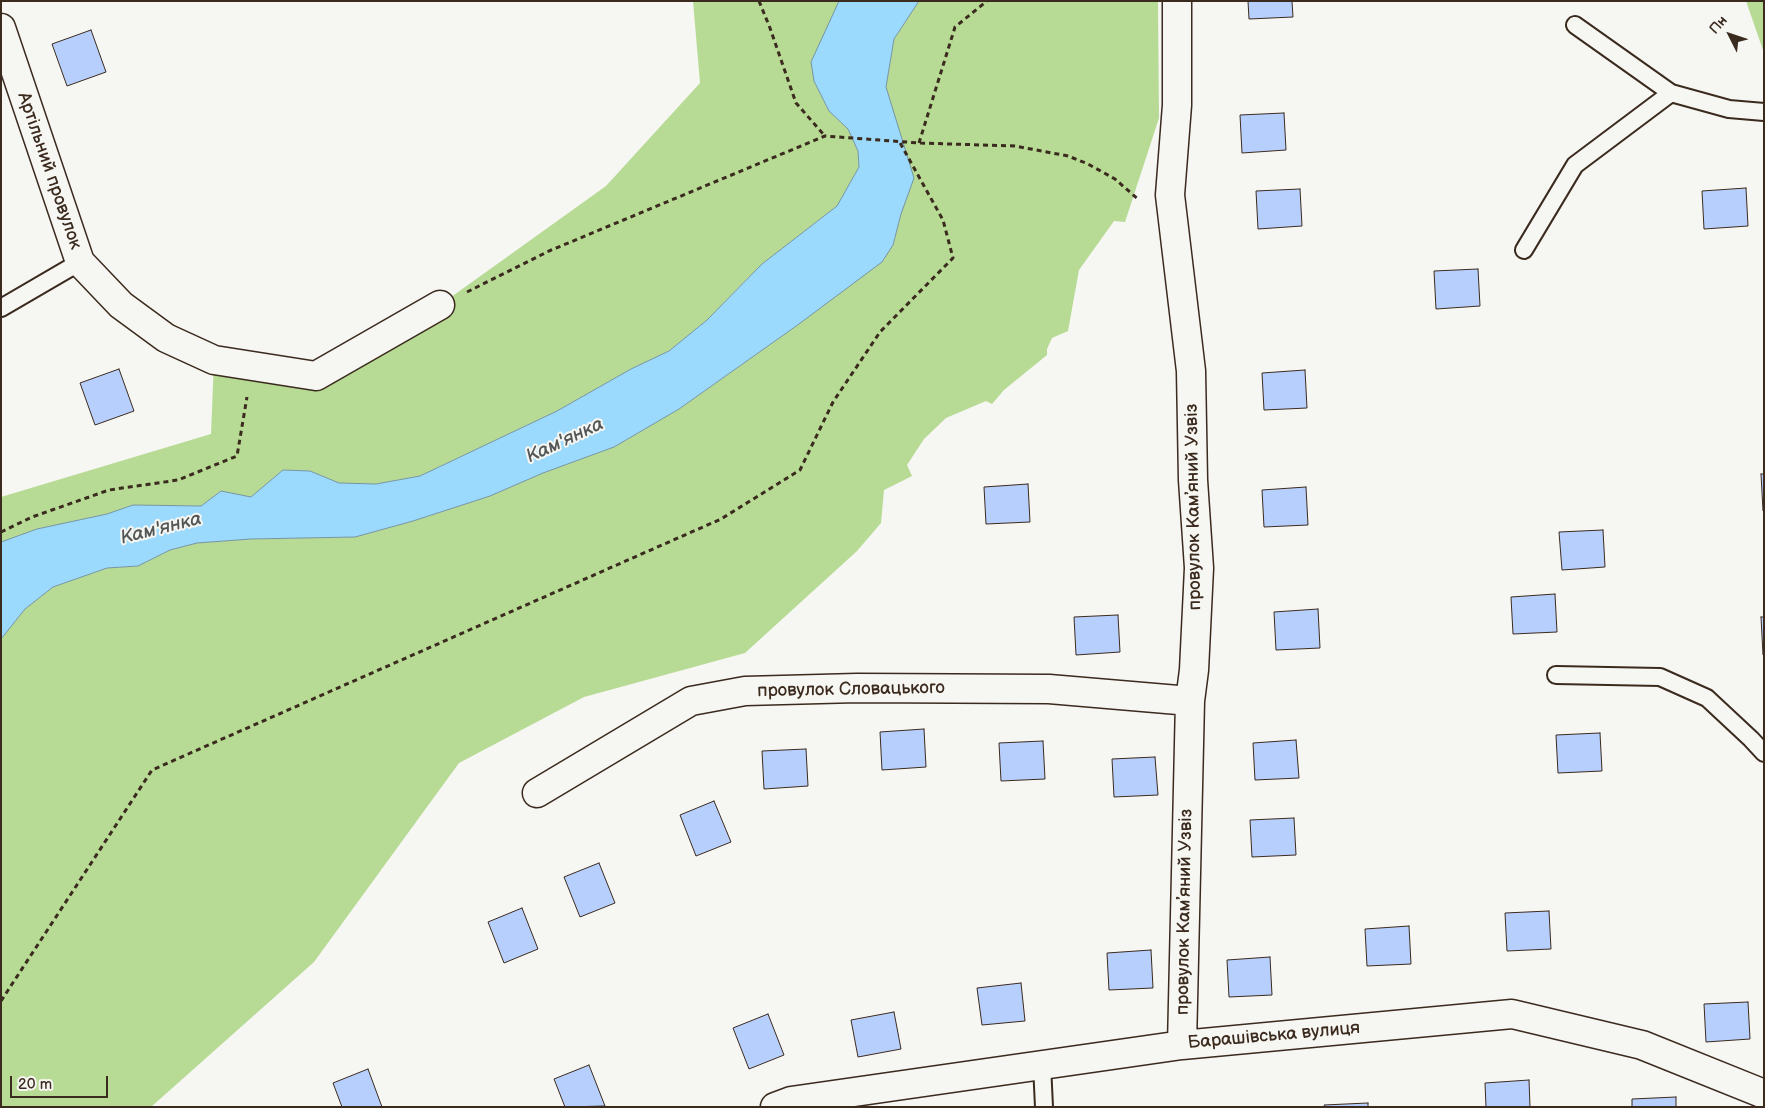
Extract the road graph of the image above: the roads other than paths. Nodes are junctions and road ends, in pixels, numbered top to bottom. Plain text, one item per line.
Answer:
1 (1177, 1) edge
2 (1575, 25) dead end
3 (1, 28) edge
4 (1671, 93) junction
5 (1764, 112) edge
6 (1524, 250) dead end
7 (80, 262) junction
8 (440, 305) road end
9 (1, 308) edge
10 (1556, 675) dead end
11 (1190, 701) junction
12 (1764, 753) edge
13 (537, 793) dead end
14 (1182, 1045) junction
15 (1042, 1065) junction
16 (1764, 1094) edge
17 (776, 1107) edge
18 (1044, 1107) edge

1 - 11 street, провулок Камʼяний Узвіз
2 - 4 lane
3 - 7 street, Артільний провулок
4 - 5 lane
4 - 6 lane
7 - 8 street, Артільний провулок
7 - 9 lane
10 - 12 lane
11 - 13 street, провулок Словацького
11 - 14 street, провулок Камʼяний Узвіз
14 - 15 street, Барашівська вулиця
14 - 16 street, Барашівська вулиця
15 - 17 street, Барашівська вулиця
15 - 18 lane

